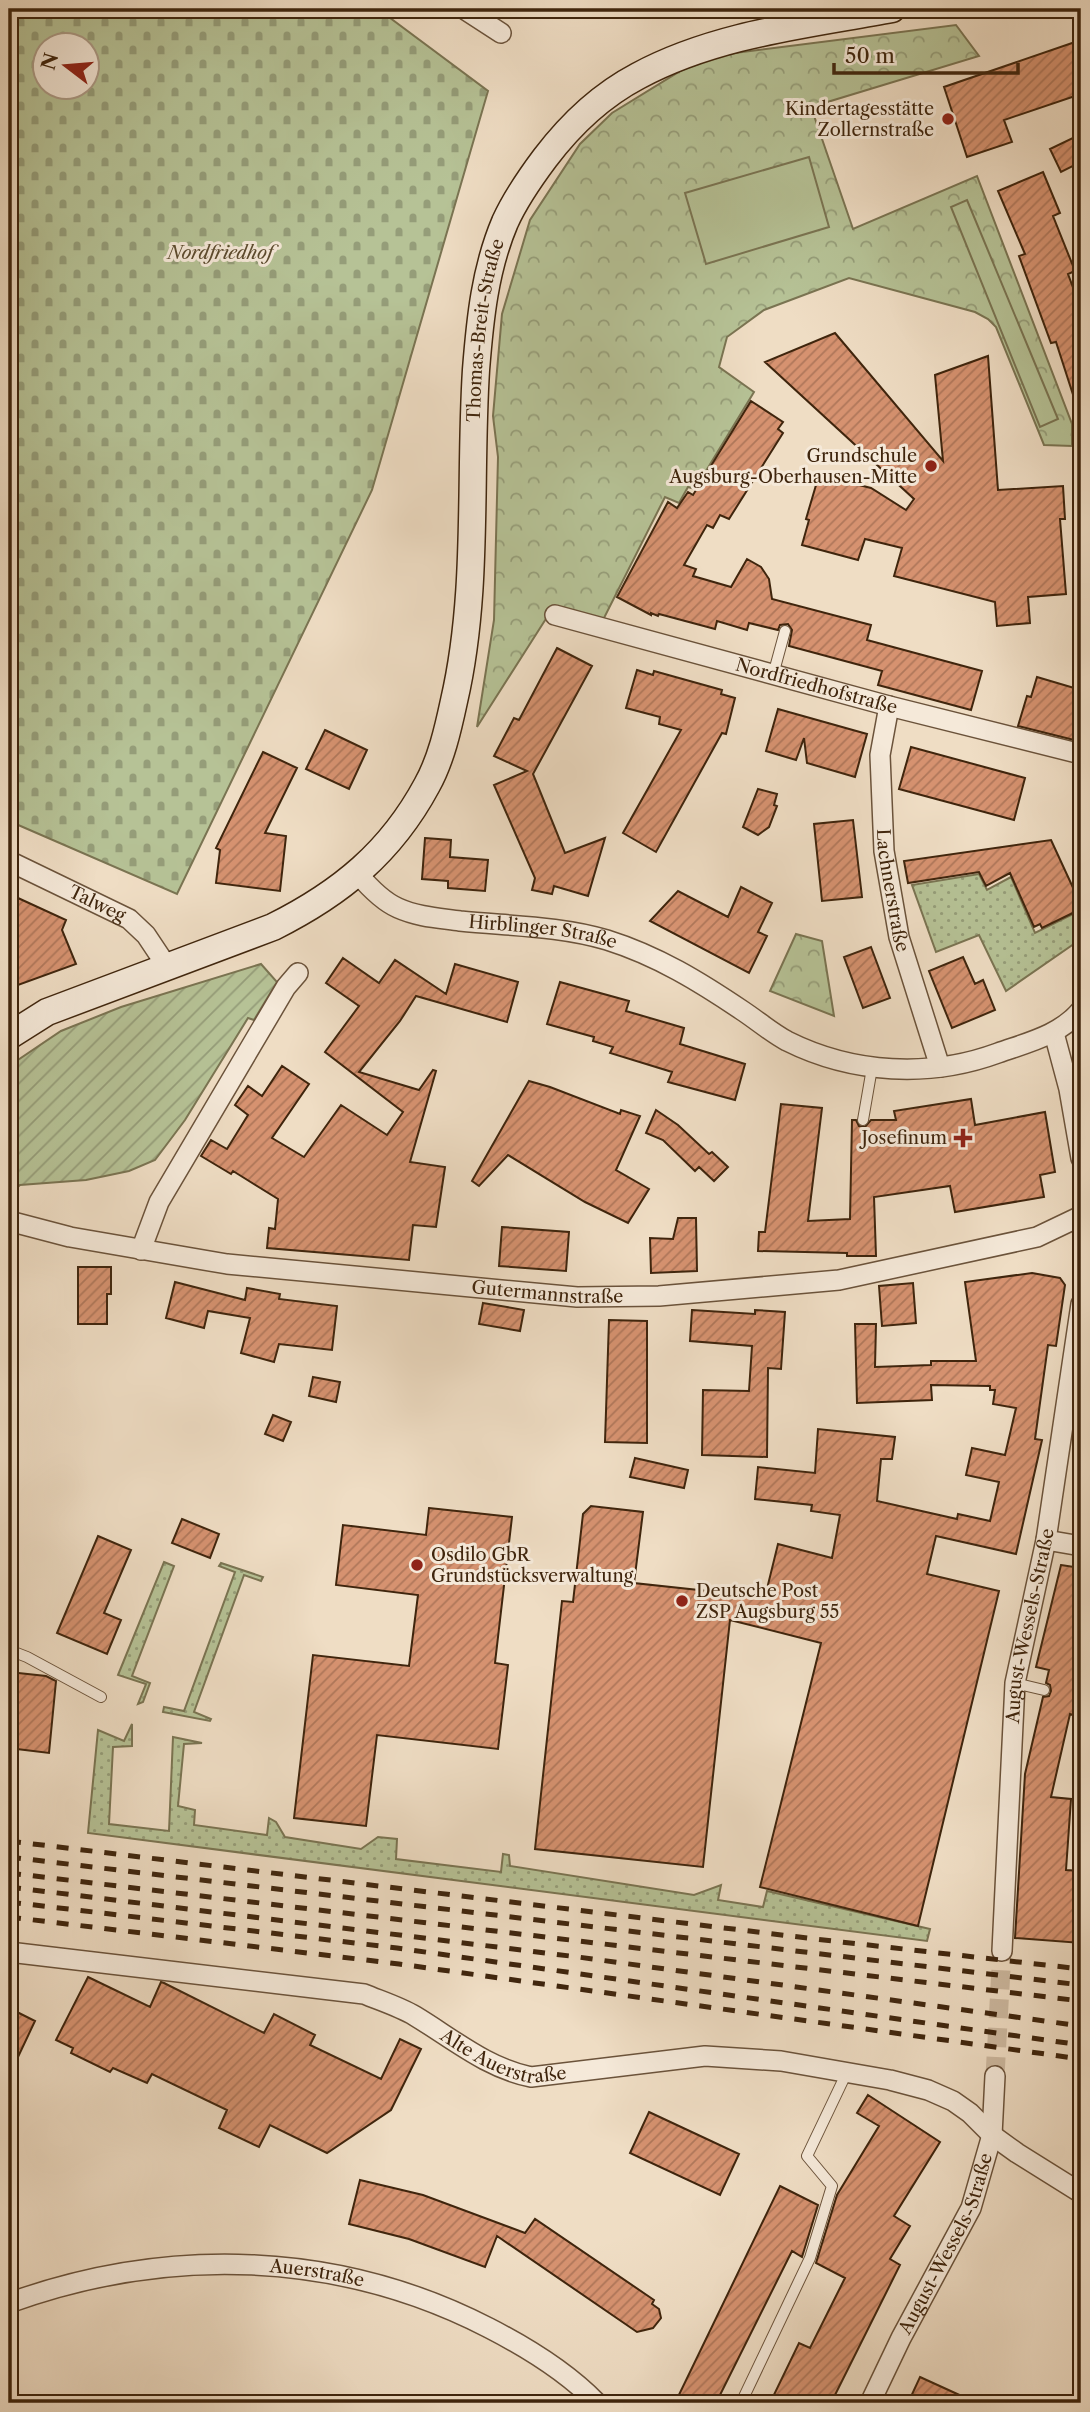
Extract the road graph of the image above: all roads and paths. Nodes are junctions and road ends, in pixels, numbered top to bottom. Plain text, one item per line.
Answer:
1 (464, 9) edge
2 (892, 9) edge
3 (500, 33) dead end
4 (555, 615) dead end
5 (785, 631) dead end
6 (773, 674) junction
7 (888, 706) junction
8 (1081, 754) edge
9 (9, 861) edge
10 (358, 874) junction
11 (168, 968) junction
12 (298, 973) dead end
13 (1081, 1010) edge
14 (1054, 1033) junction
15 (9, 1036) edge
16 (940, 1067) junction
17 (872, 1068) junction
18 (863, 1120) dead end
19 (1081, 1158) edge
20 (1081, 1208) edge
21 (1081, 1218) edge
22 (9, 1221) edge
23 (141, 1250) junction
24 (1081, 1304) edge
25 (1076, 1371) edge
26 (1046, 1540) junction
27 (1081, 1546) edge
28 (9, 1650) edge
29 (1015, 1683) junction
30 (1044, 1690) dead end
31 (101, 1697) dead end
32 (1002, 1951) tunnel mouth
33 (9, 1952) edge
34 (847, 2072) junction
35 (995, 2076) tunnel mouth
36 (992, 2135) junction
37 (1081, 2193) edge
38 (9, 2303) edge
39 (597, 2403) edge
40 (741, 2403) edge
41 (870, 2403) edge

1 - 3 street
2 - 10 main road, Thomas-Breit-Straße
4 - 6 street, Nordfriedhofstraße
5 - 6 lane
6 - 7 street, Nordfriedhofstraße
7 - 8 street, Nordfriedhofstraße
7 - 16 street, Lachnerstraße
9 - 11 street, Talweg
10 - 11 main road
10 - 17 street, Hirblinger Straße
11 - 15 main road
12 - 23 street
13 - 14 street, Hirblinger Straße
14 - 16 street, Hirblinger Straße
14 - 19 street
16 - 17 street, Hirblinger Straße
17 - 18 lane
20 - 21 street
21 - 23 street, Gutermannstraße
22 - 23 street, Gutermannstraße
24 - 25 street, August-Wessels-Straße
25 - 26 street, August-Wessels-Straße
26 - 27 street
26 - 29 street, August-Wessels-Straße
28 - 31 lane
29 - 30 lane
29 - 32 street, August-Wessels-Straße
33 - 34 street, Alte Auerstraße
34 - 36 street, Alte Auerstraße
34 - 40 lane
35 - 36 street, August-Wessels-Straße
36 - 37 street, Alte Auerstraße
36 - 41 street, August-Wessels-Straße
38 - 39 street, Auerstraße

